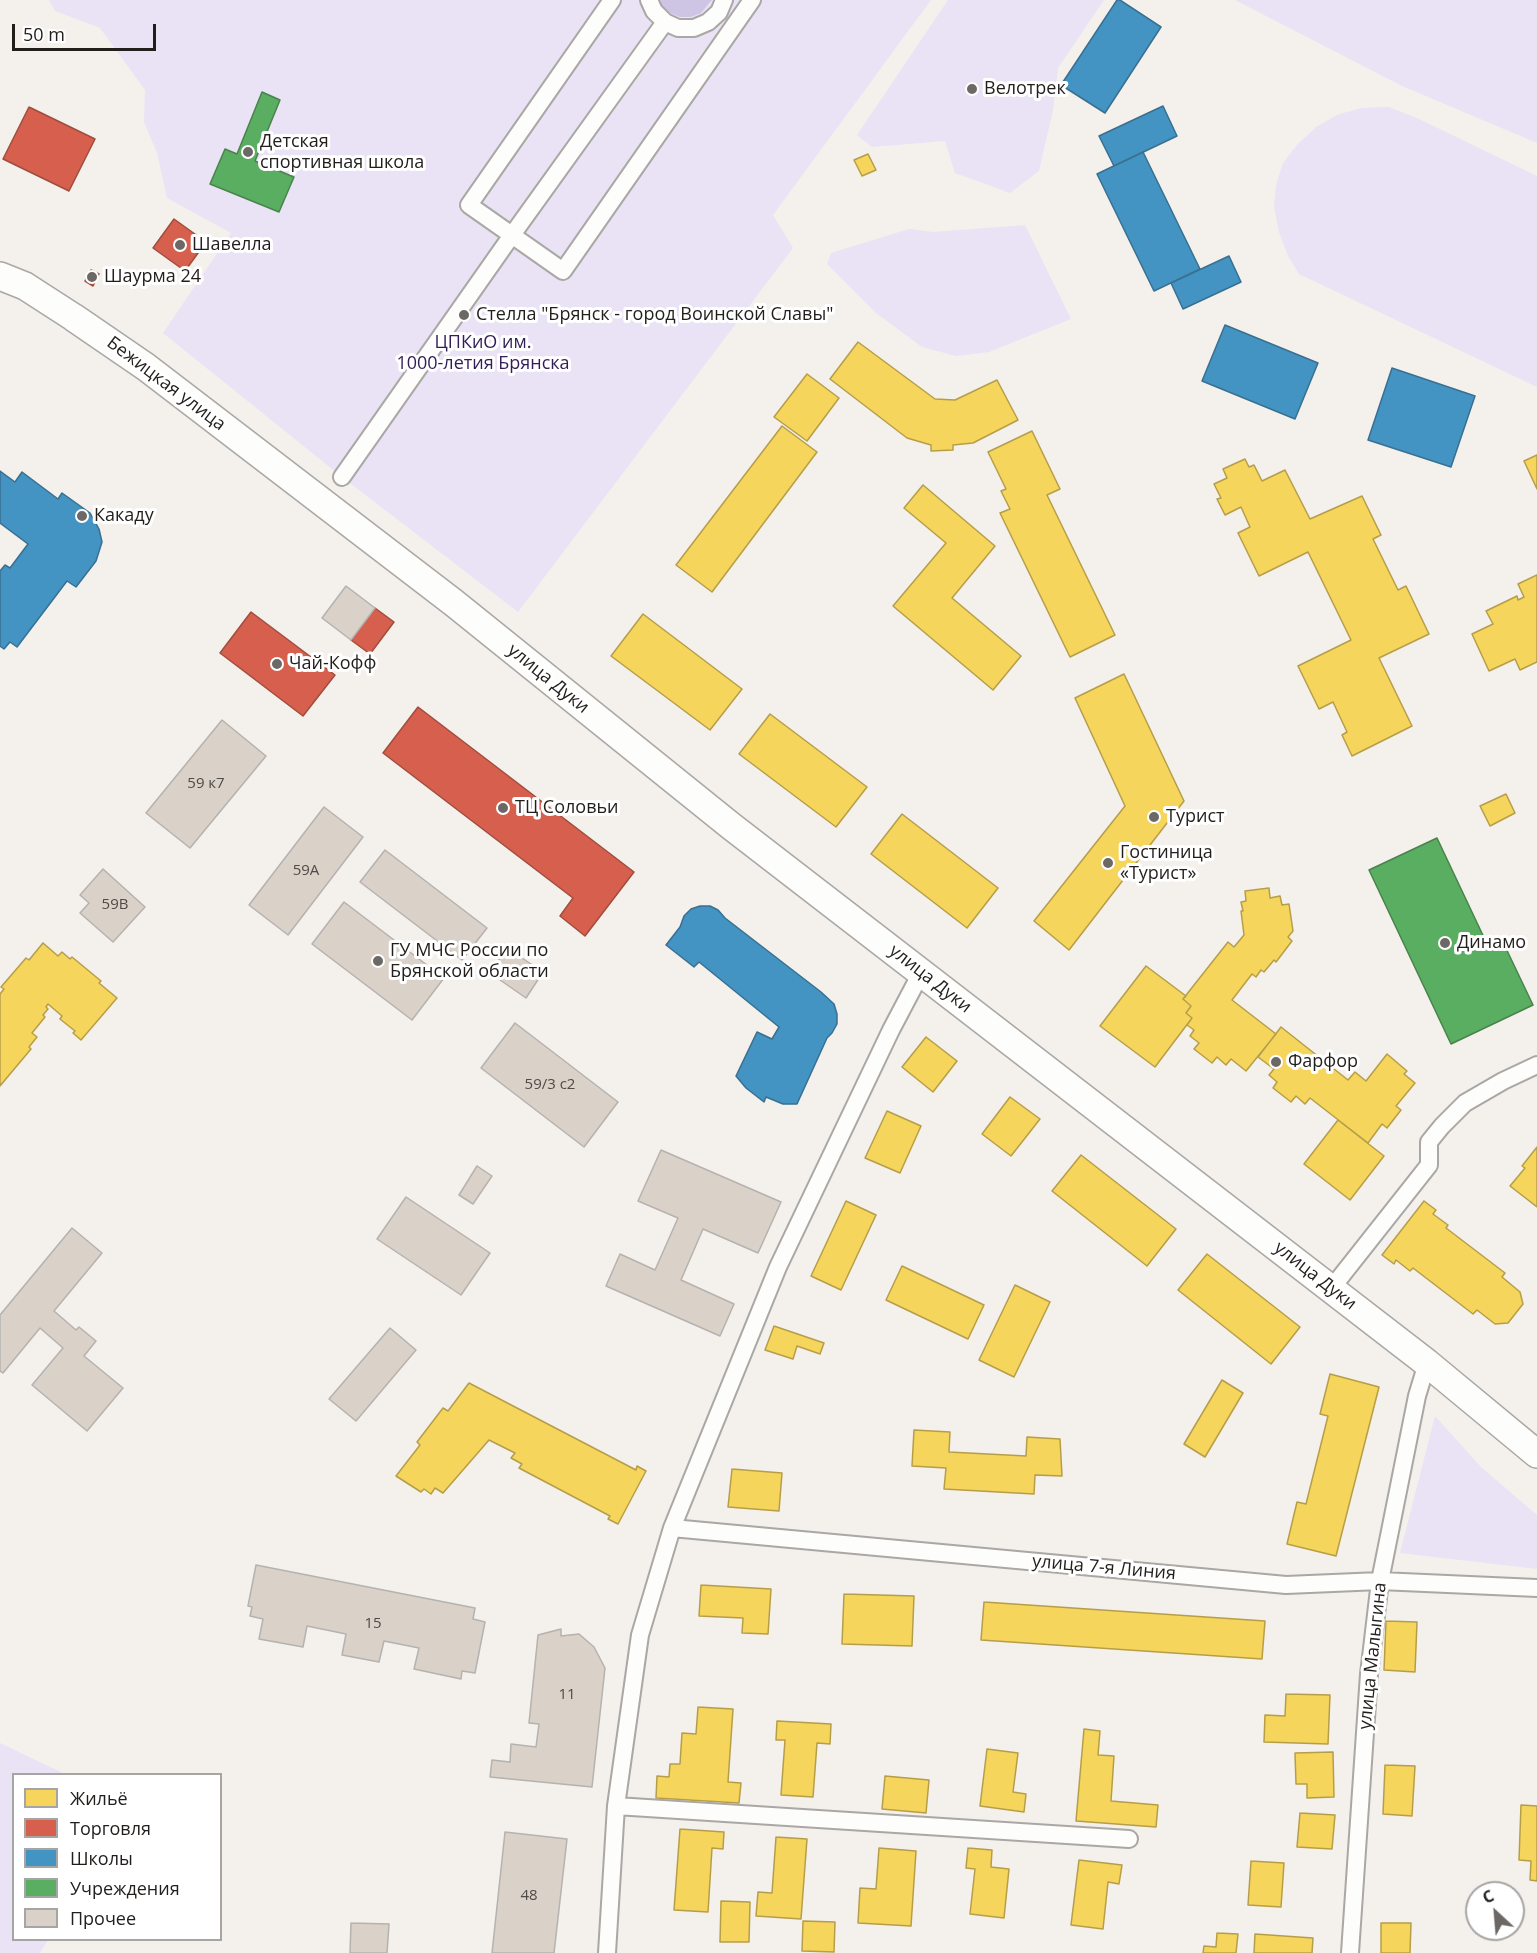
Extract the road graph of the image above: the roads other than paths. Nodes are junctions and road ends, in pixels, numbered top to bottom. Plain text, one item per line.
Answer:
1 (612, 0) edge
2 (649, 0) edge
3 (752, 0) edge
4 (721, 6) edge
5 (664, 22) junction
6 (736, 23) junction
7 (512, 234) junction
8 (0, 276) edge
9 (342, 477) dead end
10 (323, 504) joint
11 (921, 973) junction
12 (1537, 1065) edge
13 (1331, 1288) junction
14 (1427, 1364) junction
15 (1537, 1455) edge
16 (672, 1528) junction
17 (1380, 1581) junction
18 (1537, 1588) edge
19 (616, 1806) junction
20 (1129, 1839) dead end
21 (607, 1953) edge
22 (1350, 1953) edge

1 - 7 street
2 - 5 street
3 - 6 street
4 - 5 street
4 - 6 street
5 - 7 street
6 - 7 street
7 - 9 street
8 - 10 main road, Бежицкая улица
10 - 11 main road, улица Дуки
11 - 13 main road, улица Дуки
11 - 16 street
12 - 13 street
13 - 14 main road, улица Дуки
14 - 15 main road, улица Дуки
14 - 17 street, улица Малыгина
16 - 17 street, улица 7-я Линия
16 - 19 street
17 - 18 street, улица 7-я Линия
17 - 22 street, улица Малыгина
19 - 20 street
19 - 21 street

